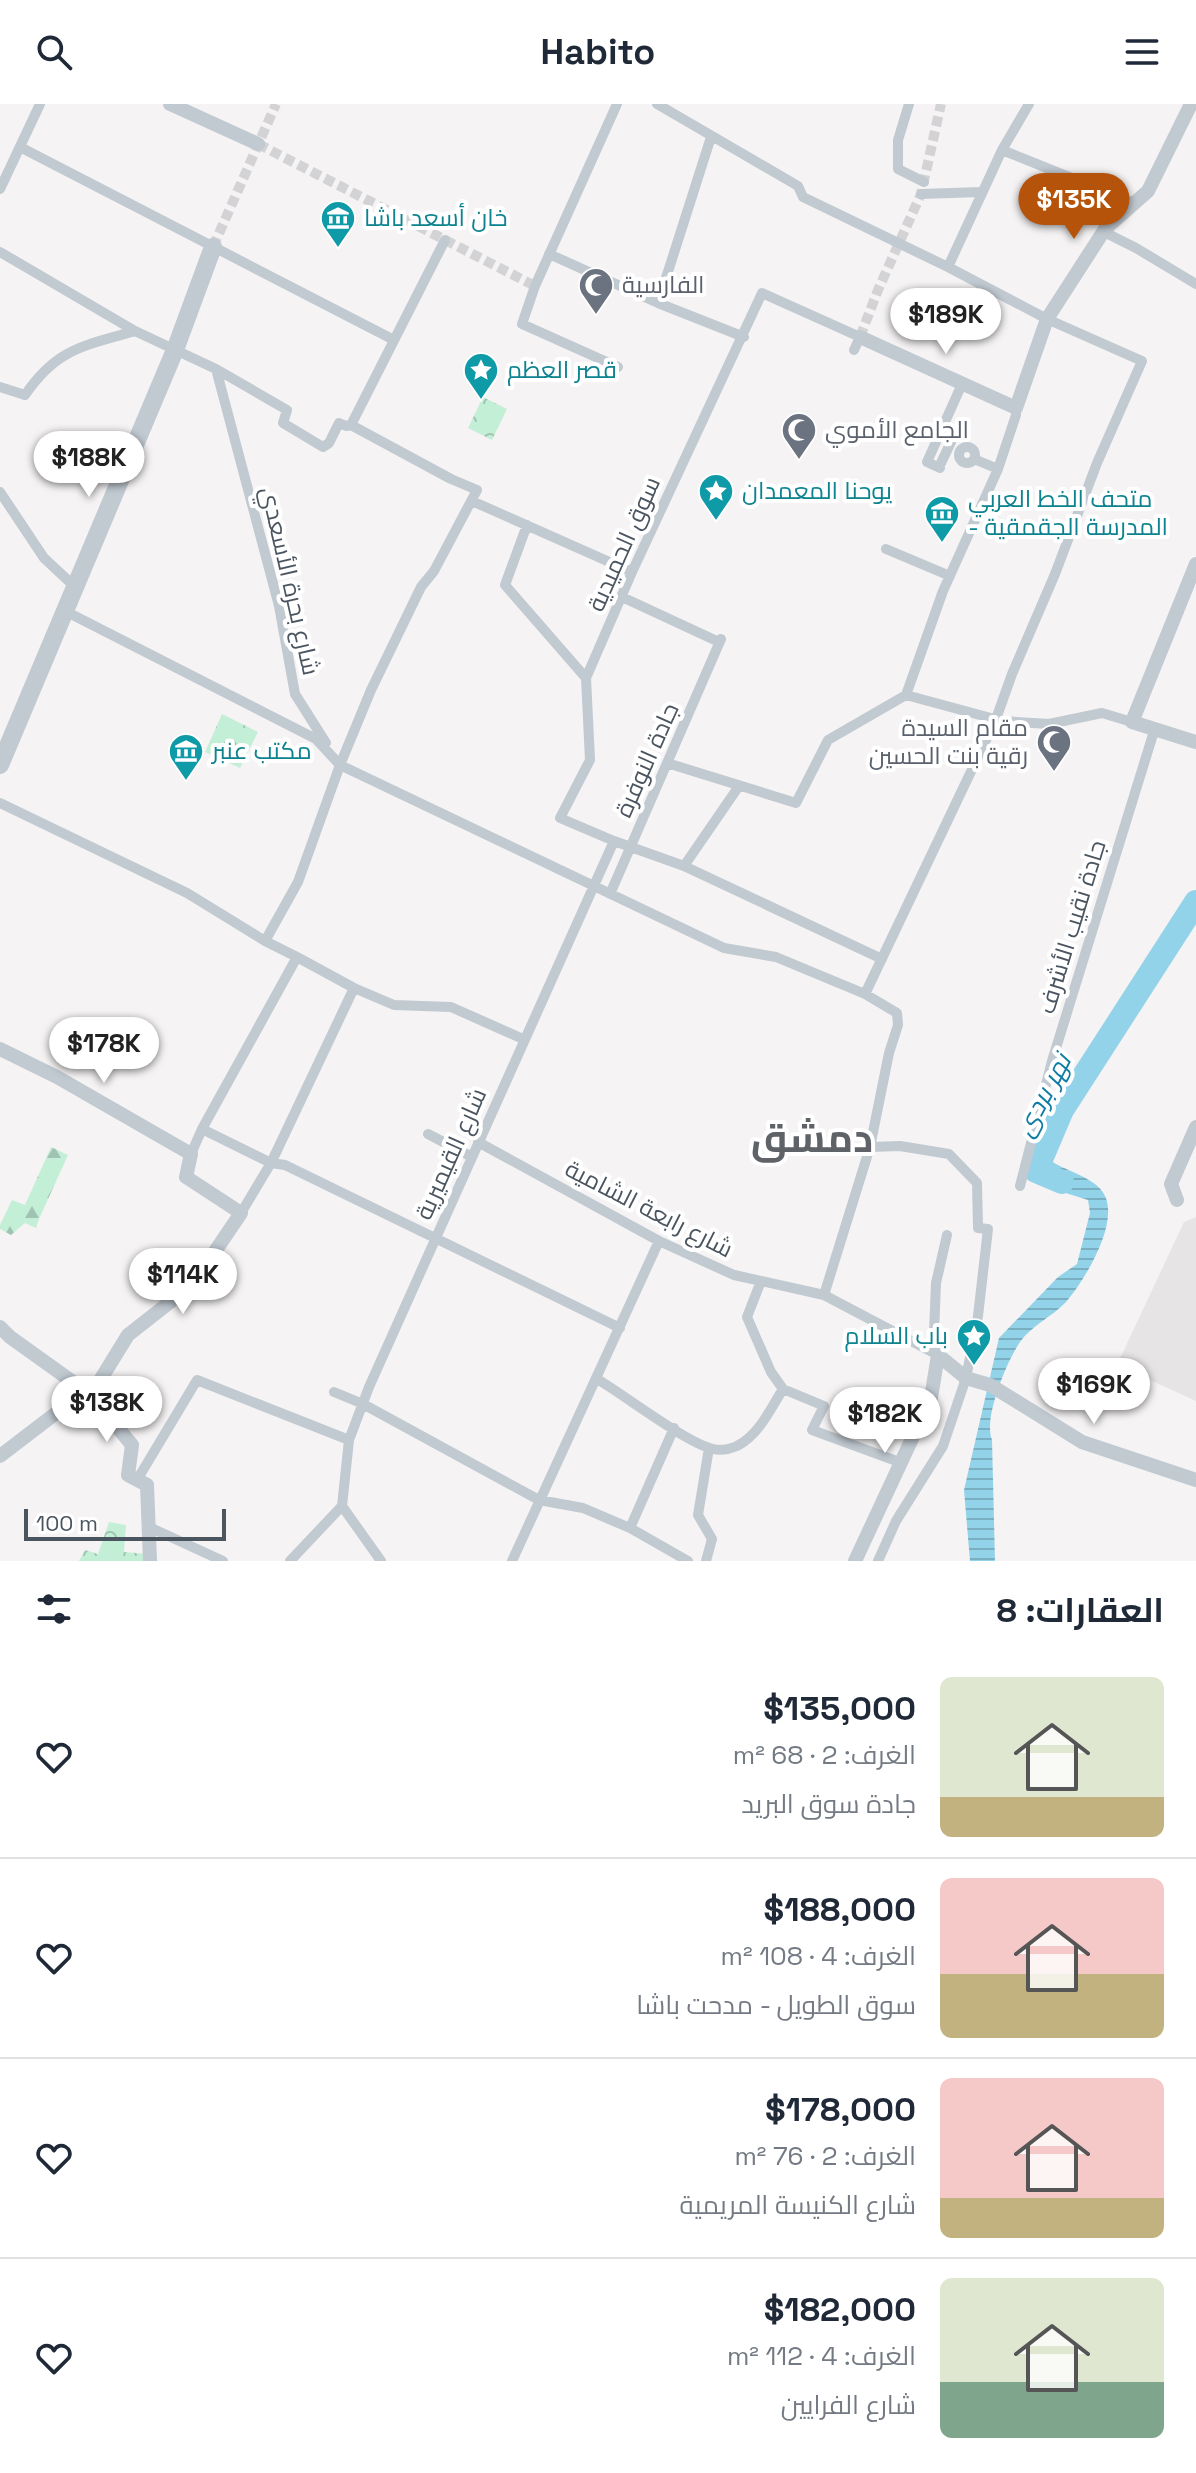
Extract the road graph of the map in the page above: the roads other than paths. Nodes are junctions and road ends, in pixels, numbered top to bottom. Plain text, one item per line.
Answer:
1 (40, 104) edge
2 (170, 104) edge
3 (617, 104) edge
4 (657, 104) edge
5 (909, 104) edge
6 (1029, 104) edge
7 (1191, 104) edge
8 (711, 137) junction
9 (258, 144) tunnel mouth
10 (20, 147) junction
11 (1002, 150) junction
12 (924, 182) dead end
13 (0, 189) edge
14 (981, 192) junction
15 (921, 194) dead end
16 (1134, 203) junction
17 (1105, 229) junction
18 (445, 240) dead end
19 (213, 247) junction
20 (0, 252) edge
21 (549, 254) junction
22 (948, 267) junction
23 (1196, 284) edge
24 (658, 303) junction
25 (1047, 319) junction
26 (135, 331) junction
27 (743, 337) junction
28 (394, 340) junction
29 (857, 344) joint
30 (175, 350) junction
31 (618, 367) dead end
32 (216, 369) junction
33 (962, 384) junction
34 (0, 387) edge
35 (1016, 408) junction
36 (351, 425) junction
37 (998, 469) junction
38 (0, 492) edge
39 (472, 501) junction
40 (527, 525) junction
41 (886, 549) dead end
42 (1196, 564) edge
43 (632, 572) junction
44 (950, 576) junction
45 (74, 586) junction
46 (622, 597) junction
47 (65, 611) junction
48 (586, 678) junction
49 (906, 695) junction
50 (996, 719) junction
51 (1132, 722) junction
52 (1155, 728) junction
53 (1196, 742) edge
54 (667, 763) junction
55 (0, 765) edge
56 (340, 765) junction
57 (739, 786) junction
58 (0, 803) edge
59 (614, 841) junction
60 (630, 848) junction
61 (684, 866) junction
62 (593, 885) junction
63 (610, 894) junction
64 (265, 941) junction
65 (297, 957) junction
66 (882, 959) junction
67 (354, 988) junction
68 (865, 994) junction
69 (523, 1039) junction
70 (0, 1049) edge
71 (1196, 1127) edge
72 (202, 1129) junction
73 (428, 1134) dead end
74 (478, 1142) junction
75 (870, 1147) junction
76 (191, 1154) junction
77 (472, 1157) junction
78 (271, 1163) junction
79 (1020, 1186) dead end
80 (1177, 1200) dead end
81 (241, 1213) junction
82 (947, 1235) dead end
83 (435, 1239) junction
84 (659, 1241) junction
85 (761, 1281) junction
86 (824, 1295) junction
87 (0, 1327) edge
88 (620, 1328) junction
89 (938, 1355) junction
90 (966, 1378) junction
91 (597, 1379) junction
92 (76, 1383) junction
93 (783, 1389) junction
94 (334, 1392) dead end
95 (91, 1395) junction
96 (363, 1404) junction
97 (674, 1428) junction
98 (349, 1440) junction
99 (709, 1448) junction
100 (1, 1454) edge
101 (902, 1463) junction
102 (137, 1480) junction
103 (1196, 1480) edge
104 (539, 1500) junction
105 (342, 1506) junction
106 (149, 1527) junction
107 (630, 1528) junction
108 (150, 1561) edge
109 (223, 1561) edge
110 (290, 1561) edge
111 (381, 1561) edge
112 (512, 1561) edge
113 (688, 1561) edge
114 (706, 1561) edge
115 (855, 1561) edge
116 (878, 1561) edge

1 - 10 street
2 - 9 street
3 - 21 street
4 - 8 street
5 - 12 street
6 - 11 street
7 - 16 street
8 - 22 street
8 - 24 street
10 - 13 street
10 - 19 street
11 - 14 street
11 - 16 street
14 - 15 street
14 - 22 street
16 - 17 street
17 - 23 street
17 - 25 street
18 - 28 street
19 - 28 street
19 - 30 street
20 - 26 street
21 - 24 street
21 - 31 street
22 - 25 street
24 - 27 street
25 - 35 street
25 - 50 street
26 - 30 street
26 - 34 street
27 - 29 street, سوق الحميدية
27 - 43 street, سوق الحميدية
28 - 36 street
29 - 33 street
30 - 32 street
30 - 45 street
32 - 36 street
32 - 56 street, شارع بحرة الأسعدي
33 - 35 street
33 - 37 street
35 - 37 street
36 - 39 street
37 - 44 street
38 - 45 street
39 - 40 street
39 - 56 street
40 - 43 street
40 - 48 street
41 - 44 street
42 - 51 street
43 - 46 street, سوق الحميدية
44 - 49 street
45 - 47 street
46 - 48 street, سوق الحميدية
46 - 54 street, جادة النوفرة
47 - 55 street
47 - 56 street
48 - 59 street, سوق الحميدية
49 - 50 street
49 - 57 street
50 - 51 street
50 - 66 street
51 - 52 street
52 - 53 street
52 - 79 street, جادة نقيب الأشرف
54 - 57 street
54 - 60 street, جادة النوفرة
56 - 62 street
56 - 64 street
57 - 61 street
58 - 64 street
59 - 60 street
59 - 62 street
60 - 61 street
60 - 63 street, جادة النوفرة
61 - 66 street
62 - 63 street
62 - 69 street, شارع القيميرية
63 - 68 street
64 - 65 street
65 - 67 street
65 - 72 street
66 - 68 street
67 - 69 street
67 - 78 street
68 - 75 street
69 - 74 street, شارع القيميرية
70 - 76 street
71 - 80 street
72 - 76 street
72 - 78 street
73 - 77 street
74 - 77 street, شارع القيميرية
74 - 84 street, شارع رابعة الشامية
75 - 86 street
75 - 90 street
76 - 81 street
77 - 83 street, شارع القيميرية
78 - 81 street
78 - 83 street
81 - 95 street
82 - 89 street
83 - 88 street
83 - 96 street, شارع القيميرية
84 - 85 street, شارع رابعة الشامية
84 - 88 street
85 - 86 street, شارع رابعة الشامية
85 - 93 street
86 - 89 street, شارع رابعة الشامية
87 - 92 street
88 - 91 street
89 - 90 street
89 - 101 street
90 - 103 street
90 - 116 street
91 - 97 street
91 - 104 street
92 - 95 street
92 - 100 street
93 - 99 street
93 - 101 street
94 - 96 street
95 - 102 street
96 - 98 street, شارع القيميرية
96 - 104 street
97 - 99 street
97 - 107 street
98 - 102 street
98 - 105 street, شارع القيميرية
99 - 114 street
101 - 115 street
102 - 106 street
104 - 107 street
104 - 112 street
105 - 110 street
105 - 111 street
106 - 108 street
106 - 109 street
107 - 113 street

